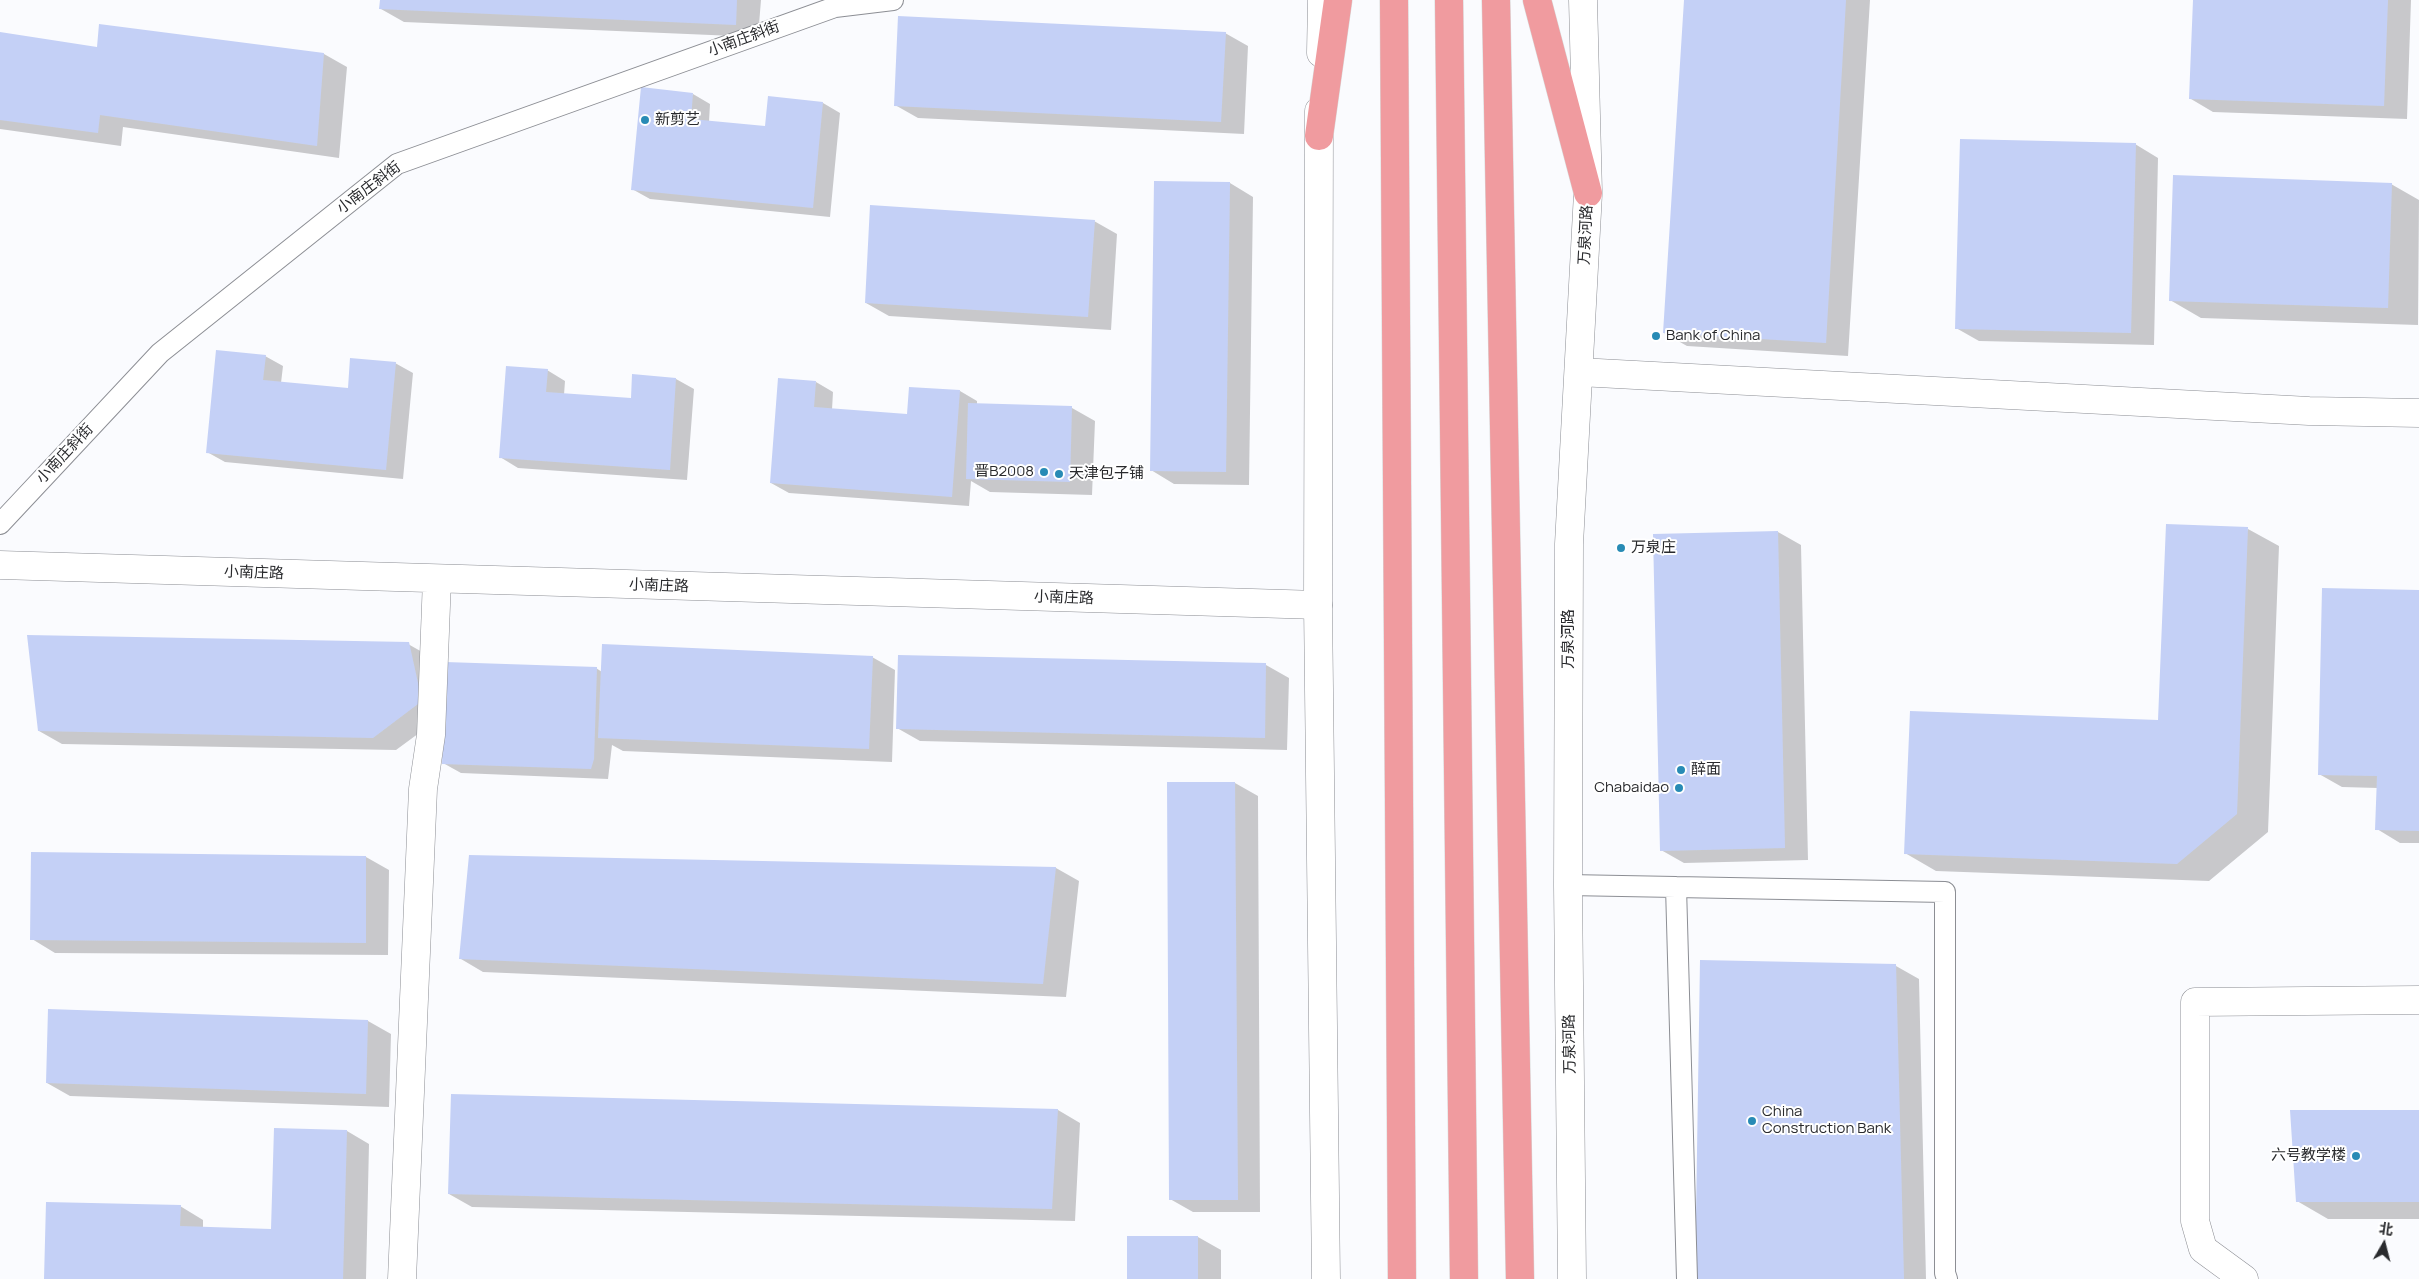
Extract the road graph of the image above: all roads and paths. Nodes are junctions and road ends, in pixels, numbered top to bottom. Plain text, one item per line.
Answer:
1 (893, 0) edge
2 (1322, 0) edge
3 (1338, 0) edge
4 (1394, 0) edge
5 (1449, 0) edge
6 (1496, 0) edge
7 (1536, 0) edge
8 (1583, 0) edge
9 (1319, 136) junction
10 (1588, 193) junction
11 (1579, 372) junction
12 (2419, 413) edge
13 (0, 524) edge
14 (0, 565) edge
15 (437, 579) junction
16 (1318, 605) junction
17 (1568, 886) junction
18 (1676, 887) junction
19 (2419, 1000) edge
20 (402, 1279) edge
21 (1326, 1279) edge
22 (1402, 1279) edge
23 (1464, 1279) edge
24 (1520, 1279) edge
25 (1572, 1279) edge
26 (1687, 1279) edge
27 (1948, 1279) edge
28 (2244, 1279) edge

1 - 13 lane, 小南庄斜街
2 - 9 street
3 - 9 highway
4 - 22 highway
5 - 23 highway
6 - 24 highway
7 - 10 highway
8 - 10 street, 万泉河路
9 - 16 street
10 - 11 street, 万泉河路
11 - 12 street
11 - 17 street, 万泉河路
14 - 15 street, 小南庄路
15 - 16 street, 小南庄路
15 - 20 street
16 - 21 street
17 - 18 lane
17 - 25 street, 万泉河路
18 - 26 lane
18 - 27 lane
19 - 28 street

